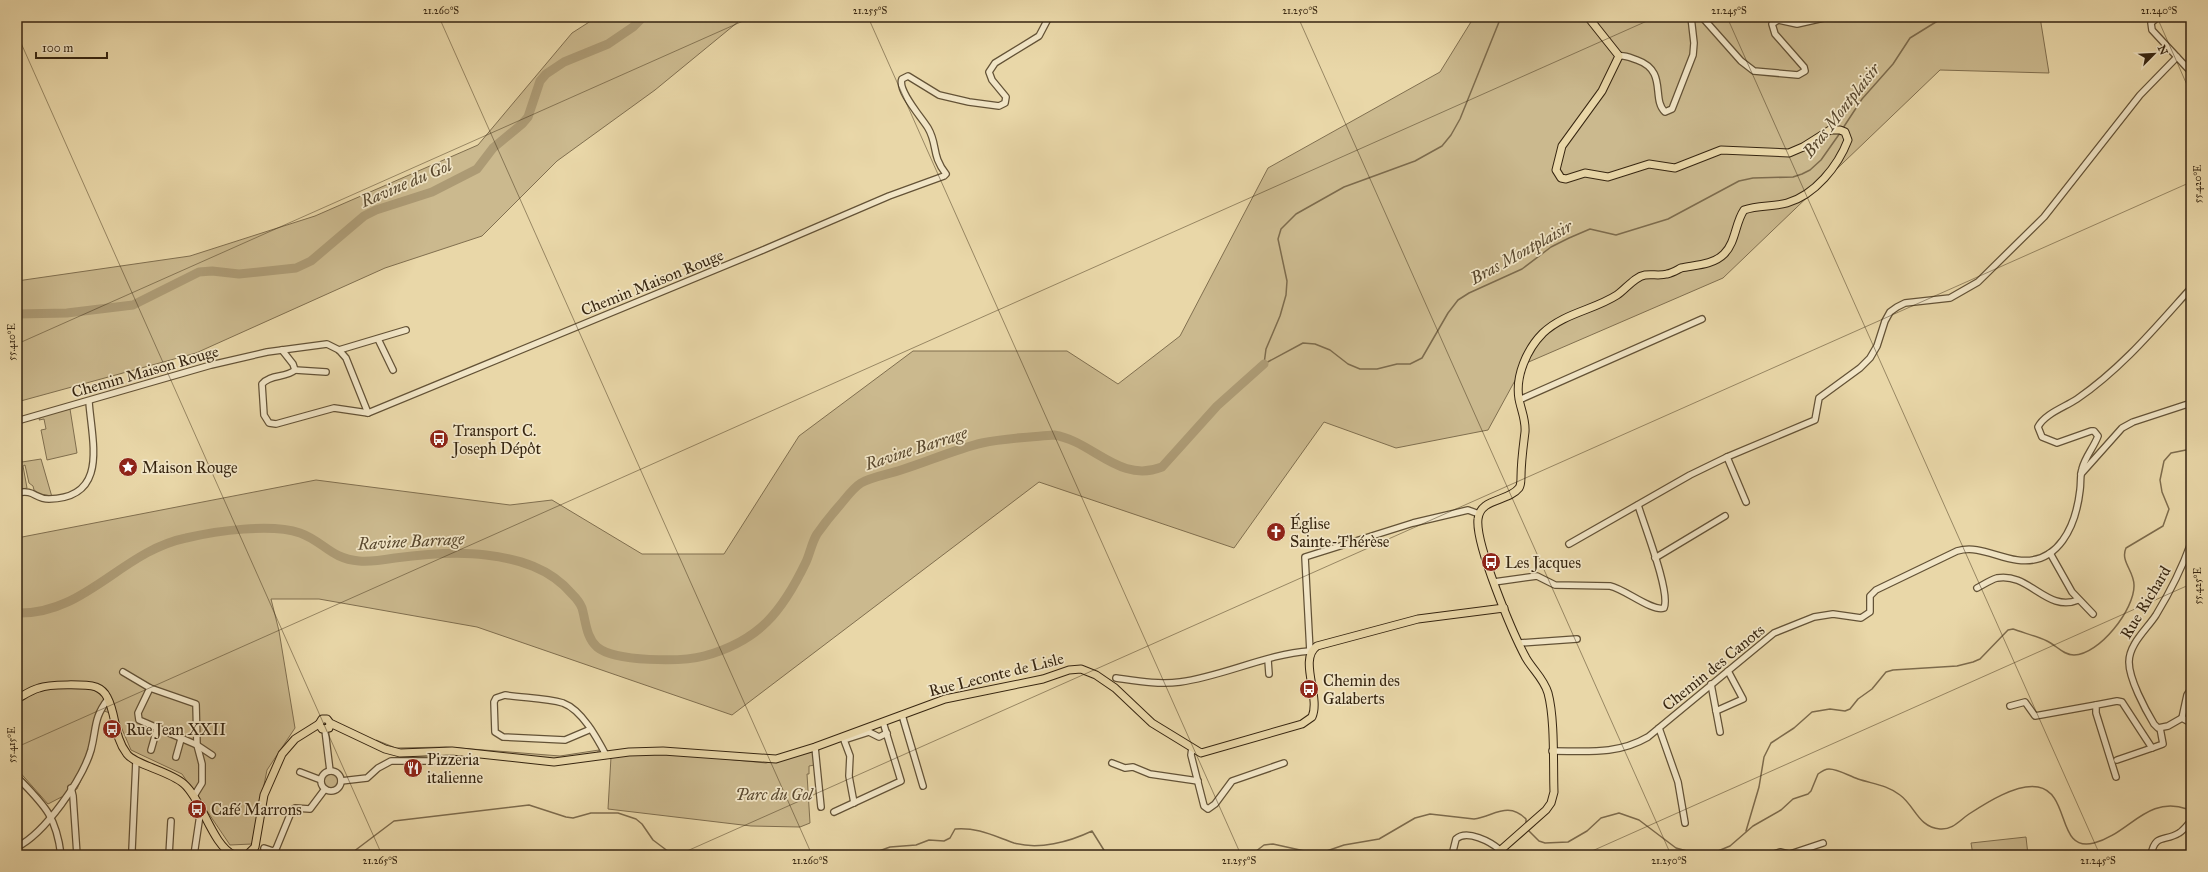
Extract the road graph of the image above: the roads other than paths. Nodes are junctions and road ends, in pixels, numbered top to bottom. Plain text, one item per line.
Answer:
1 (1049, 17) edge
2 (1588, 17) edge
3 (1691, 17) edge
4 (1702, 17) edge
5 (1828, 17) edge
6 (2158, 17) edge
7 (1619, 56) junction
8 (2177, 57) junction
9 (2191, 72) edge
10 (2191, 288) edge
11 (1702, 319) dead end
12 (406, 330) dead end
13 (378, 339) junction
14 (282, 350) junction
15 (339, 350) junction
16 (295, 370) junction
17 (393, 370) dead end
18 (326, 372) dead end
19 (1519, 400) junction
20 (89, 402) junction
21 (2191, 403) edge
22 (368, 413) junction
23 (17, 421) edge
24 (1728, 457) junction
25 (2081, 474) junction
26 (17, 493) edge
27 (1746, 502) dead end
28 (1638, 505) junction
29 (1479, 514) junction
30 (1725, 516) dead end
31 (2191, 543) edge
32 (1569, 544) dead end
33 (2050, 553) junction
34 (1655, 558) junction
35 (1494, 582) junction
36 (1977, 588) dead end
37 (2078, 600) junction
38 (1504, 608) junction
39 (2093, 614) dead end
40 (1577, 639) dead end
41 (1520, 643) junction
42 (1310, 651) junction
43 (1268, 660) junction
44 (1728, 671) junction
45 (123, 672) dead end
46 (1269, 674) dead end
47 (1116, 678) dead end
48 (1711, 684) junction
49 (150, 688) junction
50 (2191, 690) edge
51 (17, 699) edge
52 (108, 699) junction
53 (2096, 705) junction
54 (2010, 706) dead end
55 (1716, 711) junction
56 (902, 715) junction
57 (2182, 718) junction
58 (883, 722) junction
59 (2191, 722) edge
60 (330, 723) junction
61 (320, 724) junction
62 (1660, 728) junction
63 (2160, 728) junction
64 (157, 729) junction
65 (591, 729) junction
66 (325, 730) junction
67 (1720, 732) dead end
68 (887, 734) junction
69 (181, 739) junction
70 (197, 745) junction
71 (816, 747) junction
72 (1192, 748) junction
73 (2152, 748) junction
74 (151, 750) dead end
75 (1552, 751) junction
76 (212, 755) dead end
77 (606, 755) junction
78 (176, 758) dead end
79 (2117, 760) dead end
80 (136, 761) junction
81 (460, 761) dead end
82 (1112, 763) dead end
83 (1284, 763) dead end
84 (330, 771) junction
85 (300, 772) dead end
86 (17, 777) edge
87 (2116, 777) dead end
88 (321, 780) junction
89 (341, 781) junction
90 (1198, 781) junction
91 (923, 786) dead end
92 (70, 788) junction
93 (325, 789) junction
94 (194, 796) junction
95 (854, 803) junction
96 (201, 807) junction
97 (821, 807) dead end
98 (834, 812) dead end
99 (52, 818) junction
100 (171, 820) dead end
101 (2191, 821) edge
102 (1685, 823) dead end
103 (1823, 843) dead end
104 (17, 847) edge
105 (264, 848) dead end
106 (1498, 853) edge
107 (61, 855) edge
108 (77, 855) edge
109 (134, 855) edge
110 (170, 855) edge
111 (194, 855) edge
112 (234, 855) edge
113 (247, 855) edge
114 (1452, 855) edge
115 (1771, 855) edge
116 (1787, 855) edge
117 (2151, 855) edge

1 - 22 street, Chemin Maison Rouge
2 - 7 main road
3 - 7 street
4 - 5 street
6 - 8 street
7 - 19 main road
8 - 9 street
8 - 24 street
10 - 25 street, Chemin des Canots
11 - 19 street
12 - 13 street
13 - 15 street
13 - 17 street
14 - 15 street, Chemin Maison Rouge
14 - 16 street
14 - 20 street, Chemin Maison Rouge
15 - 22 street
16 - 18 street
16 - 22 street
19 - 29 main road
20 - 23 street, Chemin Maison Rouge
20 - 26 street
21 - 25 street
24 - 27 street
24 - 28 street
25 - 33 street, Chemin des Canots
28 - 32 street
28 - 34 street
29 - 35 main road
29 - 42 street
30 - 34 street
31 - 63 street, Rue Richard
33 - 37 street
33 - 44 street, Chemin des Canots
34 - 35 street
35 - 38 main road
36 - 37 street
37 - 39 street
38 - 41 main road
38 - 42 main road
40 - 41 street
41 - 75 main road
42 - 43 street
42 - 72 main road, Rue Leconte de Lisle
43 - 46 street
43 - 47 street
44 - 48 street, Chemin des Canots
44 - 55 street
45 - 49 street
48 - 55 street
48 - 62 street, Chemin des Canots
49 - 64 street
49 - 70 street
50 - 57 street
51 - 52 main road
52 - 80 main road
52 - 92 street
53 - 54 street
53 - 73 street
53 - 87 street
55 - 67 street
56 - 58 main road, Rue Leconte de Lisle
56 - 72 main road, Rue Leconte de Lisle
56 - 91 street
57 - 59 street
57 - 63 street
58 - 68 street
58 - 71 main road, Rue Leconte de Lisle
60 - 61 main road
60 - 66 main road
60 - 77 main road, Rue Leconte de Lisle
61 - 66 main road
61 - 113 main road
62 - 75 street, Chemin des Canots
62 - 102 street
63 - 73 street
64 - 69 street
64 - 74 street
65 - 65 street
65 - 77 street
66 - 84 street
68 - 95 street
68 - 95 street
69 - 70 street
69 - 78 street
70 - 76 street
70 - 94 street
71 - 77 main road, Rue Leconte de Lisle
71 - 97 street
72 - 90 street
73 - 79 street
75 - 106 main road
80 - 94 main road
80 - 109 street
81 - 89 street
82 - 90 street
83 - 90 street
84 - 88 street
84 - 89 street
85 - 88 street
86 - 99 street
88 - 93 street
89 - 93 street
92 - 99 street
92 - 108 street
93 - 105 street
94 - 96 main road
95 - 98 street
96 - 111 street
96 - 112 main road
99 - 104 street
99 - 107 street
100 - 110 street
101 - 117 street
103 - 116 street
106 - 114 street
115 - 116 street

